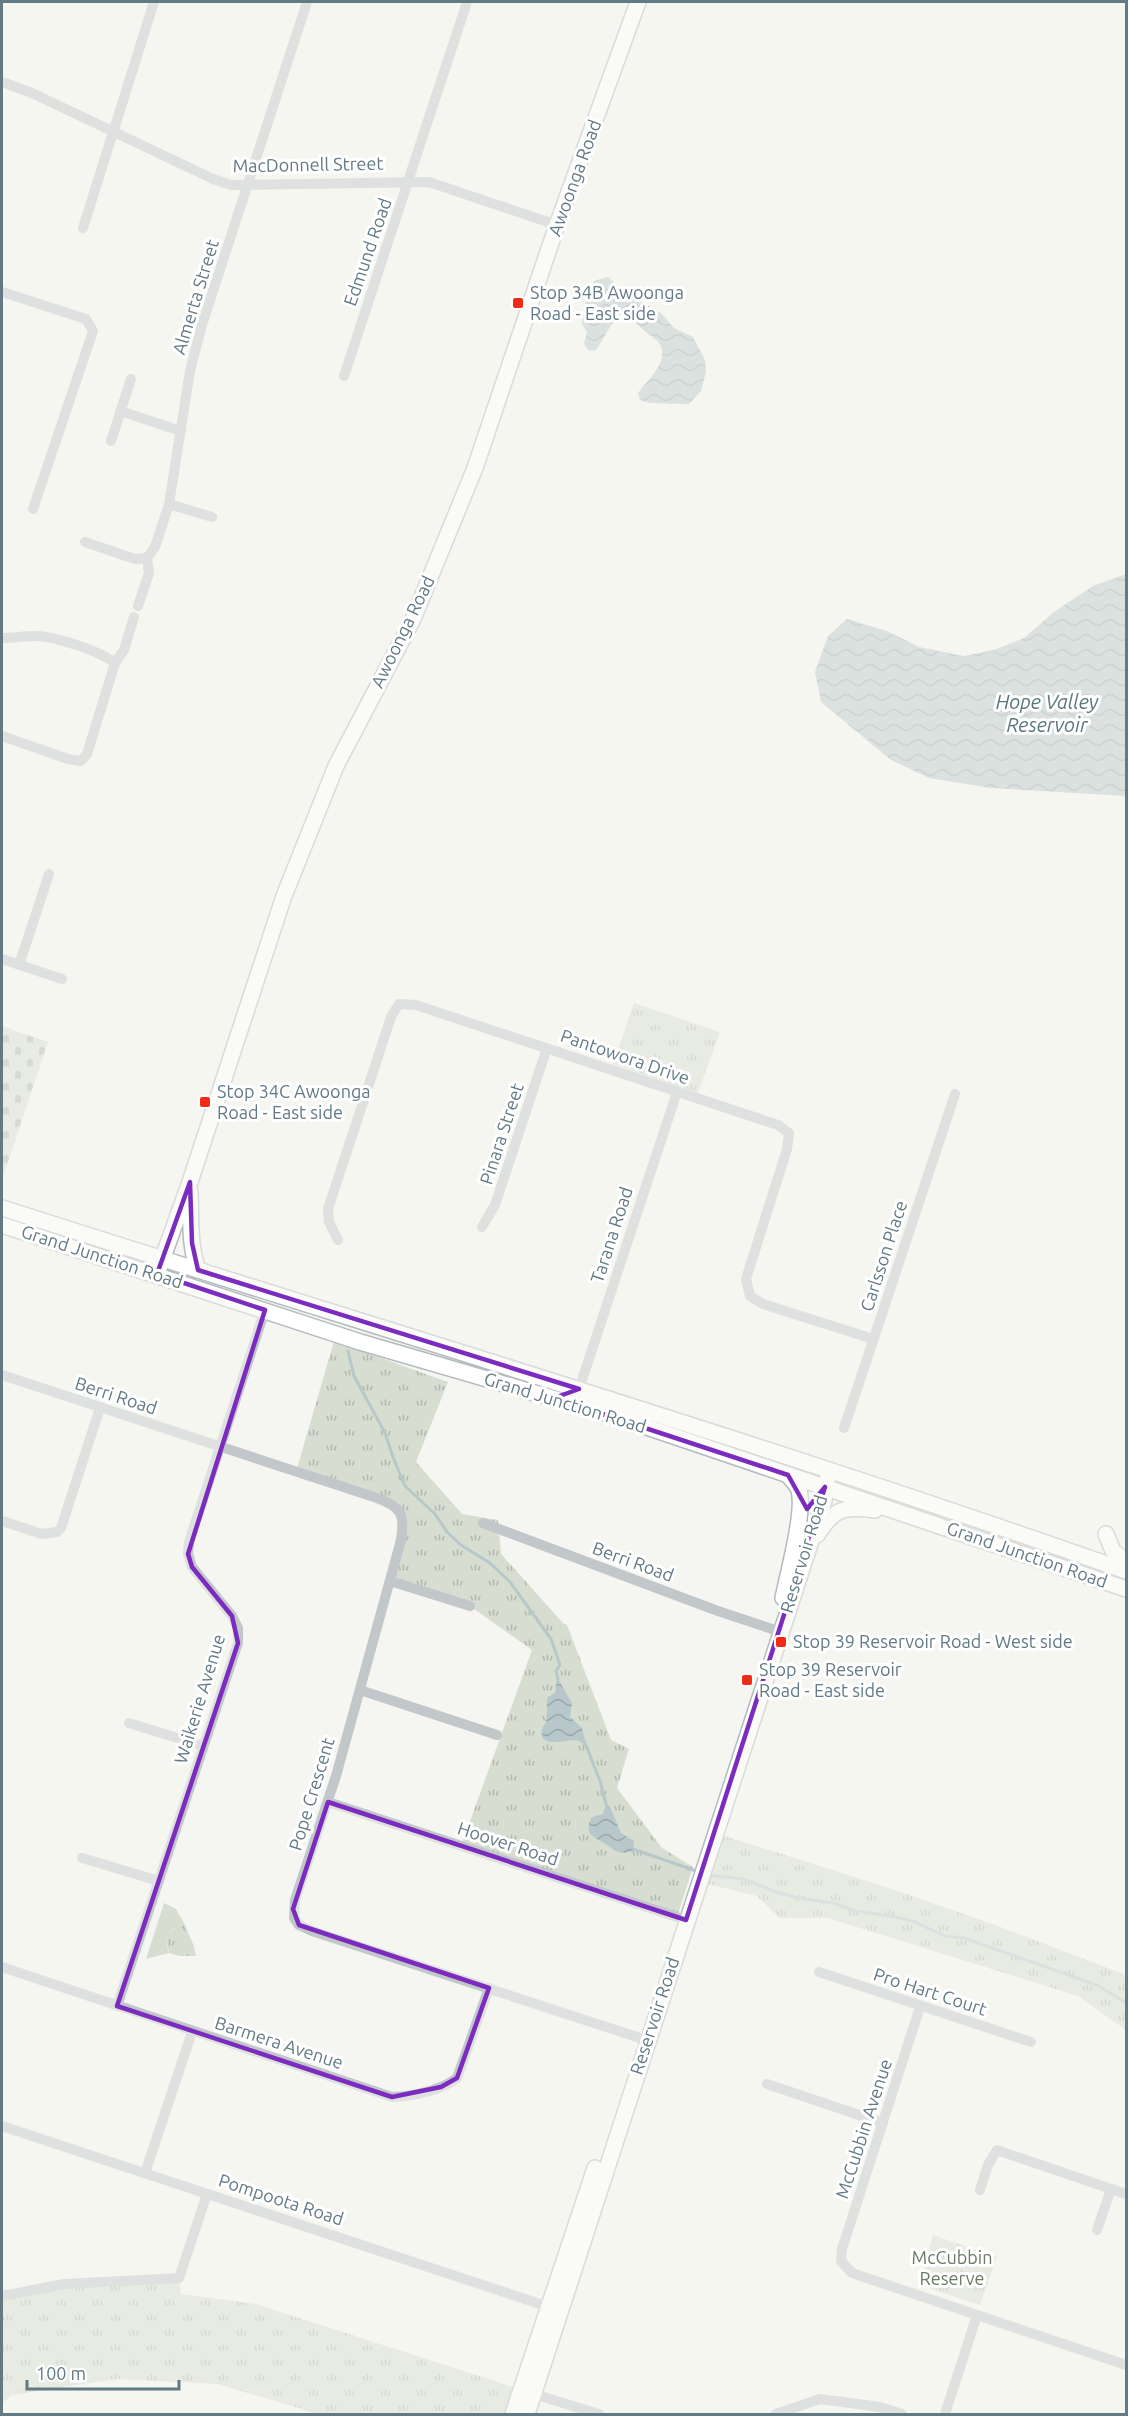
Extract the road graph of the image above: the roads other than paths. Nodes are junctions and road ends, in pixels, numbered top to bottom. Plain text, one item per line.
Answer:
1 (153, 2) edge
2 (307, 2) edge
3 (467, 2) edge
4 (638, 2) edge
5 (2, 82) edge
6 (114, 131) junction
7 (410, 180) junction
8 (249, 183) junction
9 (557, 225) junction
10 (82, 228) dead end
11 (2, 292) edge
12 (344, 376) dead end
13 (131, 379) dead end
14 (120, 411) junction
15 (181, 431) junction
16 (111, 441) dead end
17 (169, 504) junction
18 (33, 508) dead end
19 (212, 517) dead end
20 (85, 542) dead end
21 (147, 558) junction
22 (138, 606) dead end
23 (134, 617) dead end
24 (2, 638) edge
25 (115, 663) junction
26 (2, 736) edge
27 (49, 874) dead end
28 (2, 959) edge
29 (19, 965) junction
30 (62, 979) dead end
31 (547, 1048) junction
32 (677, 1092) junction
33 (955, 1094) dead end
34 (190, 1182) junction
35 (2, 1208) edge
36 (2, 1225) edge
37 (482, 1227) dead end
38 (338, 1240) dead end
39 (162, 1259) junction
40 (198, 1270) junction
41 (157, 1274) junction
42 (265, 1310) junction
43 (873, 1339) junction
44 (2, 1378) edge
45 (579, 1389) junction
46 (551, 1397) junction
47 (100, 1408) junction
48 (614, 1416) junction
49 (844, 1428) dead end
50 (221, 1447) junction
51 (829, 1471) junction
52 (788, 1475) junction
53 (825, 1487) junction
54 (901, 1513) junction
55 (2, 1521) edge
56 (483, 1523) dead end
57 (1106, 1534) dead end
58 (808, 1550) junction
59 (1080, 1555) junction
60 (1096, 1560) junction
61 (1126, 1561) edge
62 (1126, 1571) edge
63 (1074, 1572) junction
64 (1090, 1577) junction
65 (390, 1581) junction
66 (1126, 1589) edge
67 (783, 1598) junction
68 (470, 1606) dead end
69 (776, 1630) junction
70 (360, 1690) junction
71 (129, 1723) dead end
72 (497, 1735) dead end
73 (203, 1746) junction
74 (328, 1802) junction
75 (82, 1857) dead end
76 (159, 1881) junction
77 (682, 1918) junction
78 (2, 1967) edge
79 (819, 1972) dead end
80 (489, 1988) junction
81 (117, 2006) junction
82 (920, 2007) junction
83 (192, 2032) junction
84 (642, 2039) junction
85 (1031, 2042) dead end
86 (767, 2084) dead end
87 (883, 2123) junction
88 (2, 2126) edge
89 (145, 2173) junction
90 (1110, 2189) junction
91 (980, 2190) dead end
92 (207, 2194) junction
93 (1126, 2194) edge
94 (1097, 2230) dead end
95 (2, 2296) edge
96 (555, 2309) junction
97 (977, 2315) junction
98 (1126, 2365) edge
99 (528, 2392) junction
100 (513, 2415) edge
101 (527, 2415) edge
102 (599, 2415) edge
103 (776, 2415) edge
104 (902, 2415) edge
105 (945, 2415) edge

1 - 6 street
2 - 8 street, Almerta Street
3 - 7 street, Edmund Road
4 - 9 main road, Awoonga Road
5 - 6 street, MacDonnell Street
6 - 8 street, MacDonnell Street
6 - 10 street
7 - 8 street, MacDonnell Street
7 - 9 street, MacDonnell Street
7 - 12 street, Edmund Road
8 - 15 street, Almerta Street
9 - 34 main road, Awoonga Road
11 - 18 street
13 - 14 street
14 - 15 street
14 - 16 street
15 - 17 street, Almerta Street
17 - 19 street
17 - 21 street, Almerta Street
20 - 21 street
21 - 22 street, Almerta Street
23 - 25 street
24 - 25 street
25 - 26 street
27 - 29 street
28 - 29 street
29 - 30 street
31 - 32 street, Pantowora Drive
31 - 37 street, Pinara Street
31 - 38 street, Pantowora Drive
32 - 43 street, Pantowora Drive
32 - 45 street, Tarana Road
33 - 43 street, Carlsson Place
34 - 39 main road, Awoonga Road
34 - 40 main road
35 - 39 main road, Grand Junction Road
36 - 41 main road, Grand Junction Road
39 - 40 main road, Grand Junction Road
39 - 41 main road, Awoonga Road
40 - 45 main road, Grand Junction Road
41 - 42 main road, Grand Junction Road
42 - 46 main road, Grand Junction Road
42 - 50 street, Waikerie Avenue
43 - 49 street, Carlsson Place
44 - 47 street, Berri Road
45 - 46 main road
45 - 48 main road
45 - 51 main road, Grand Junction Road
46 - 48 main road, Grand Junction Road
47 - 50 street, Berri Road
47 - 55 street
48 - 52 main road, Grand Junction Road
50 - 65 street, Pope Crescent
50 - 73 street, Waikerie Avenue
51 - 53 main road
51 - 59 main road, Grand Junction Road
52 - 53 main road, Grand Junction Road
52 - 67 main road
53 - 54 main road, Grand Junction Road
53 - 58 main road, Reservoir Road
53 - 67 main road, Reservoir Road
54 - 58 main road
54 - 63 main road, Grand Junction Road
56 - 69 street, Berri Road
57 - 61 main road
58 - 69 main road, Reservoir Road
59 - 60 main road, Grand Junction Road
59 - 63 main road
60 - 62 main road, Grand Junction Road
60 - 64 main road
63 - 64 main road, Grand Junction Road
64 - 66 main road, Grand Junction Road
65 - 68 street
65 - 70 street, Pope Crescent
67 - 69 main road, Reservoir Road
69 - 77 main road, Reservoir Road
70 - 72 street
70 - 74 street, Pope Crescent
71 - 73 street
73 - 76 street, Waikerie Avenue
74 - 77 street, Hoover Road
74 - 80 street, Pope Crescent
75 - 76 street
76 - 81 street, Waikerie Avenue
77 - 84 main road, Reservoir Road
78 - 81 street, Barmera Avenue
79 - 82 street, Pro Hart Court
80 - 83 street, Barmera Avenue
80 - 84 street, Pope Crescent
81 - 83 street, Barmera Avenue
82 - 85 street, Pro Hart Court
82 - 87 street, McCubbin Avenue
83 - 89 street
84 - 96 main road, Reservoir Road
86 - 87 street
87 - 97 street, McCubbin Avenue
88 - 89 street, Pompoota Road
89 - 92 street, Pompoota Road
90 - 91 street
90 - 93 street
90 - 94 street
92 - 95 street
92 - 96 street, Pompoota Road
96 - 99 main road, Reservoir Road
97 - 98 street
97 - 105 street
99 - 100 main road, Reservoir Road
99 - 101 main road, Reservoir Road
99 - 102 street
103 - 104 street

